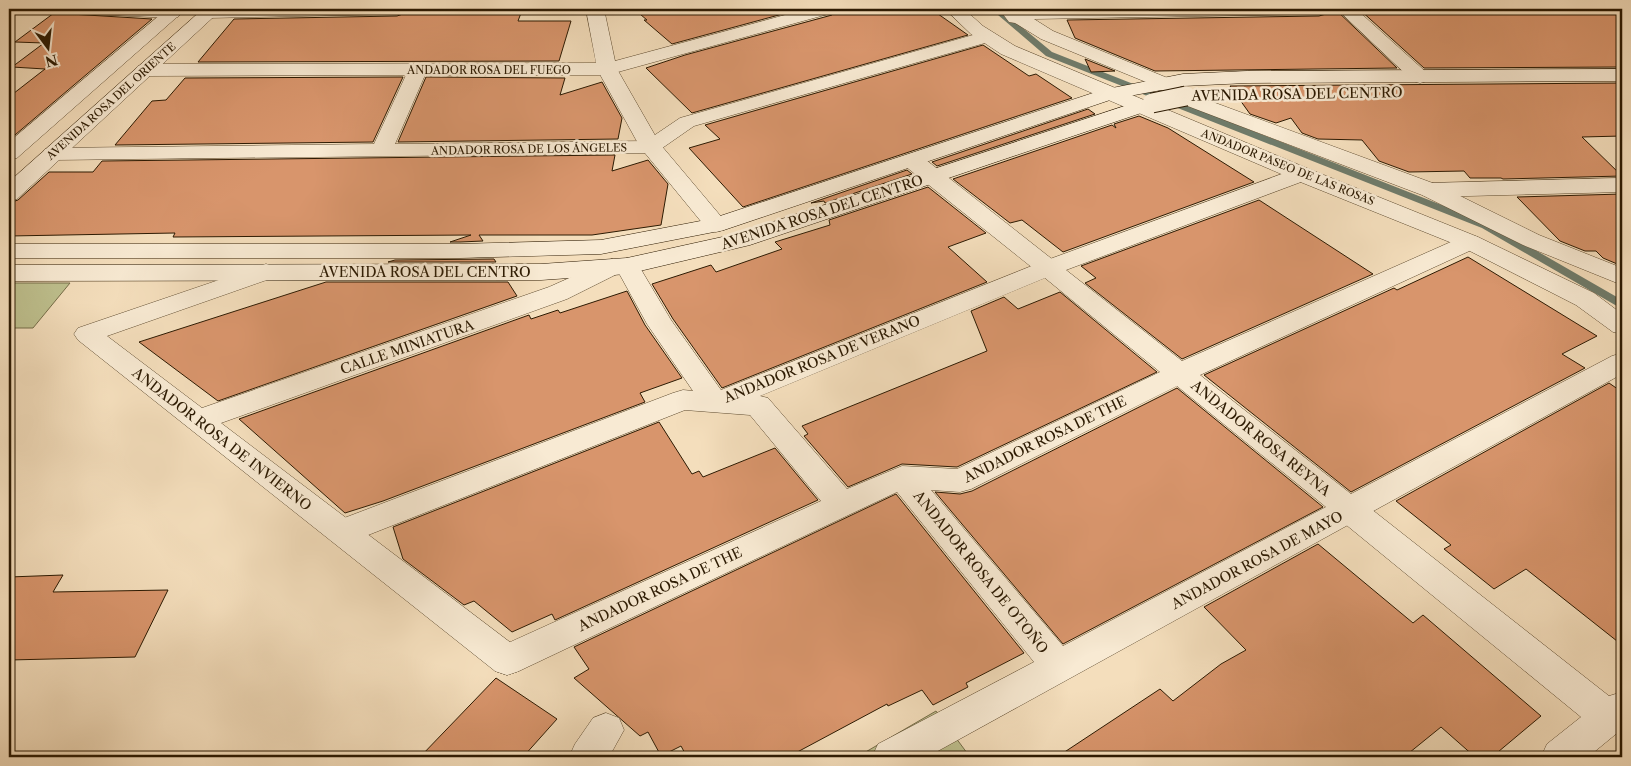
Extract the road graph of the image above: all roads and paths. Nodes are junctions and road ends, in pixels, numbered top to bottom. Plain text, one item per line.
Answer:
1 (86, 9) edge
2 (397, 9) edge
3 (595, 9) edge
4 (826, 9) edge
5 (954, 9) edge
6 (1319, 9) edge
7 (1346, 9) edge
8 (174, 11) edge
9 (210, 11) edge
10 (1012, 14) edge
11 (986, 37) junction
12 (607, 69) junction
13 (145, 70) junction
14 (418, 70) junction
15 (1622, 76) edge
16 (1420, 77) junction
17 (1140, 93) junction
18 (1622, 93) edge
19 (1185, 97) junction
20 (651, 147) junction
21 (381, 151) junction
22 (9, 153) edge
23 (53, 154) junction
24 (913, 161) junction
25 (1301, 174) junction
26 (932, 176) junction
27 (1622, 185) edge
28 (1430, 190) junction
29 (9, 194) edge
30 (716, 224) junction
31 (1470, 242) junction
32 (9, 251) edge
33 (620, 266) junction
34 (1048, 268) junction
35 (266, 272) junction
36 (9, 273) edge
37 (1622, 277) edge
38 (1622, 326) edge
39 (1622, 362) edge
40 (1180, 373) junction
41 (716, 402) junction
42 (198, 420) junction
43 (902, 477) junction
44 (842, 505) junction
45 (1350, 510) junction
46 (342, 532) junction
47 (507, 660) joint
48 (1059, 667) junction
49 (1615, 712) edge
50 (913, 752) edge
51 (1560, 757) edge

1 - 8 street
2 - 9 street
3 - 12 street
4 - 12 street, ANDADOR ROSA DEL FUEGO
5 - 11 street, ANDADOR PASEO DE LAS ROSAS
6 - 10 street
7 - 16 street
8 - 22 street, AVENIDA ROSA DEL ORIENTE
9 - 13 street, AVENIDA ROSA DEL ORIENTE
10 - 17 street
11 - 17 street, ANDADOR PASEO DE LAS ROSAS
11 - 20 street
12 - 14 street, ANDADOR ROSA DEL FUEGO
12 - 20 street
13 - 14 street, ANDADOR ROSA DEL FUEGO
13 - 23 street, AVENIDA ROSA DEL ORIENTE
14 - 21 street
15 - 16 street, AVENIDA ROSA DEL CENTRO
16 - 17 street, AVENIDA ROSA DEL CENTRO
17 - 19 street, ANDADOR PASEO DE LAS ROSAS
17 - 24 street, AVENIDA ROSA DEL CENTRO
17 - 25 street, ANDADOR PASEO DE LAS ROSAS
17 - 26 street, AVENIDA ROSA DEL CENTRO
18 - 19 street, AVENIDA ROSA DEL CENTRO
19 - 28 street, ANDADOR PASEO DE LAS ROSAS
20 - 21 street, ANDADOR ROSA DE LOS ÁNGELES
20 - 30 street
21 - 23 street, ANDADOR ROSA DE LOS ÁNGELES
23 - 29 street, AVENIDA ROSA DEL ORIENTE
24 - 26 street, ANDADOR ROSA REYNA
24 - 30 street, AVENIDA ROSA DEL CENTRO
25 - 31 street, ANDADOR PASEO DE LAS ROSAS
25 - 34 street, ANDADOR ROSA DE VERANO
26 - 33 street, AVENIDA ROSA DEL CENTRO
26 - 34 street, ANDADOR ROSA REYNA
27 - 28 street
28 - 37 street, ANDADOR PASEO DE LAS ROSAS
30 - 32 street, AVENIDA ROSA DEL CENTRO
31 - 38 street, ANDADOR PASEO DE LAS ROSAS
31 - 40 street, ANDADOR ROSA DE THE
33 - 35 street, AVENIDA ROSA DEL CENTRO
33 - 41 street
33 - 42 street, CALLE MINIATURA
34 - 40 street, ANDADOR ROSA REYNA
34 - 41 street, ANDADOR ROSA DE VERANO
35 - 36 street, AVENIDA ROSA DEL CENTRO
35 - 42 street, ANDADOR ROSA DE INVIERNO
39 - 45 street, ANDADOR ROSA DE MAYO
40 - 43 street, ANDADOR ROSA DE THE
40 - 45 street, ANDADOR ROSA REYNA
41 - 44 street
41 - 46 street, ANDADOR ROSA DE VERANO
42 - 46 street, ANDADOR ROSA DE INVIERNO
43 - 44 street, ANDADOR ROSA DE THE
43 - 48 street, ANDADOR ROSA DE OTOÑO
44 - 47 street, ANDADOR ROSA DE THE
45 - 48 street, ANDADOR ROSA DE MAYO
45 - 49 street, ANDADOR ROSA REYNA
46 - 47 street, ANDADOR ROSA DE INVIERNO
48 - 50 street, ANDADOR ROSA DE MAYO
49 - 51 street

